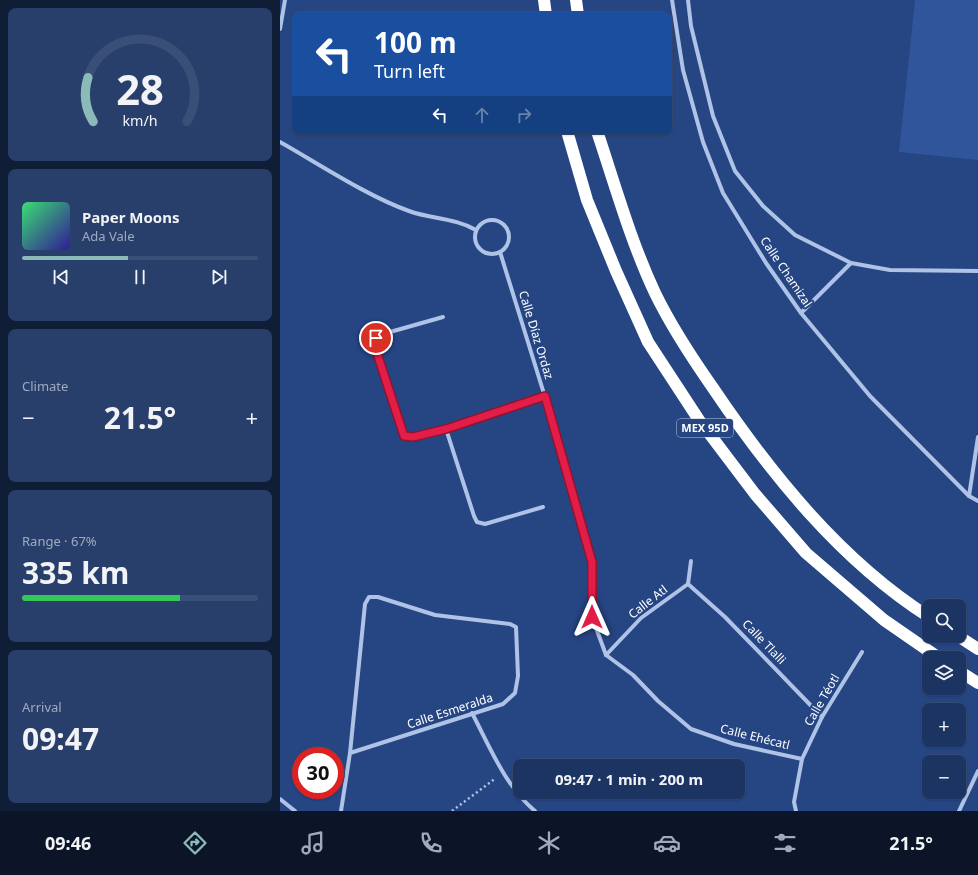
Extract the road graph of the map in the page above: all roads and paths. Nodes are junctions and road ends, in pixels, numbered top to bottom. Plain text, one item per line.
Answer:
1 (285, 0) edge
2 (544, 0) edge
3 (576, 0) edge
4 (672, 0) edge
5 (688, 0) edge
6 (546, 12) edge
7 (578, 12) edge
8 (280, 29) edge
9 (568, 134) edge
10 (598, 134) edge
11 (280, 142) edge
12 (476, 230) junction
13 (500, 252) junction
14 (851, 263) junction
15 (978, 271) edge
16 (801, 313) junction
17 (443, 317) dead end
18 (545, 396) junction
19 (446, 429) junction
20 (978, 437) edge
21 (970, 496) junction
22 (978, 501) edge
23 (543, 507) dead end
24 (691, 561) dead end
25 (688, 584) junction
26 (922, 612) edge
27 (966, 641) edge
28 (978, 649) edge
29 (929, 651) edge
30 (862, 652) dead end
31 (606, 655) junction
32 (966, 675) edge
33 (978, 683) edge
34 (472, 713) junction
35 (822, 717) junction
36 (350, 753) junction
37 (802, 759) junction
38 (978, 771) edge
39 (503, 773) junction
40 (280, 799) edge
41 (294, 811) edge
42 (341, 811) edge
43 (452, 811) edge
44 (536, 811) edge
45 (796, 811) edge
46 (959, 811) edge

1 - 8 street
2 - 6 highway
3 - 7 highway
4 - 16 street, Calle Chamizal
5 - 14 street, Calle Chamizal
9 - 29 highway, MEX 95D
10 - 26 highway, MEX 95D
11 - 12 street
12 - 13 street
12 - 13 street
13 - 18 street, Calle Díaz Ordaz
14 - 15 street, Calle Chamizal
14 - 16 street
16 - 21 street, Calle Chamizal
17 - 19 street
18 - 19 street
18 - 31 street, Calle Díaz Ordaz
19 - 23 street
20 - 21 street
21 - 22 street, Calle Chamizal
24 - 25 street
25 - 31 street, Calle Atl
25 - 35 street, Calle Tlalli
27 - 28 highway
30 - 35 street, Calle Téotl
31 - 37 street, Calle Ehécatl
32 - 33 highway
34 - 36 street, Calle Esmeralda
34 - 36 street, Calle Esmeralda
34 - 39 street
35 - 37 street, Calle Téotl
36 - 42 street, Calle Esmeralda
37 - 45 street, Calle Ehécatl
38 - 46 street
39 - 43 path
39 - 44 street
40 - 41 street

